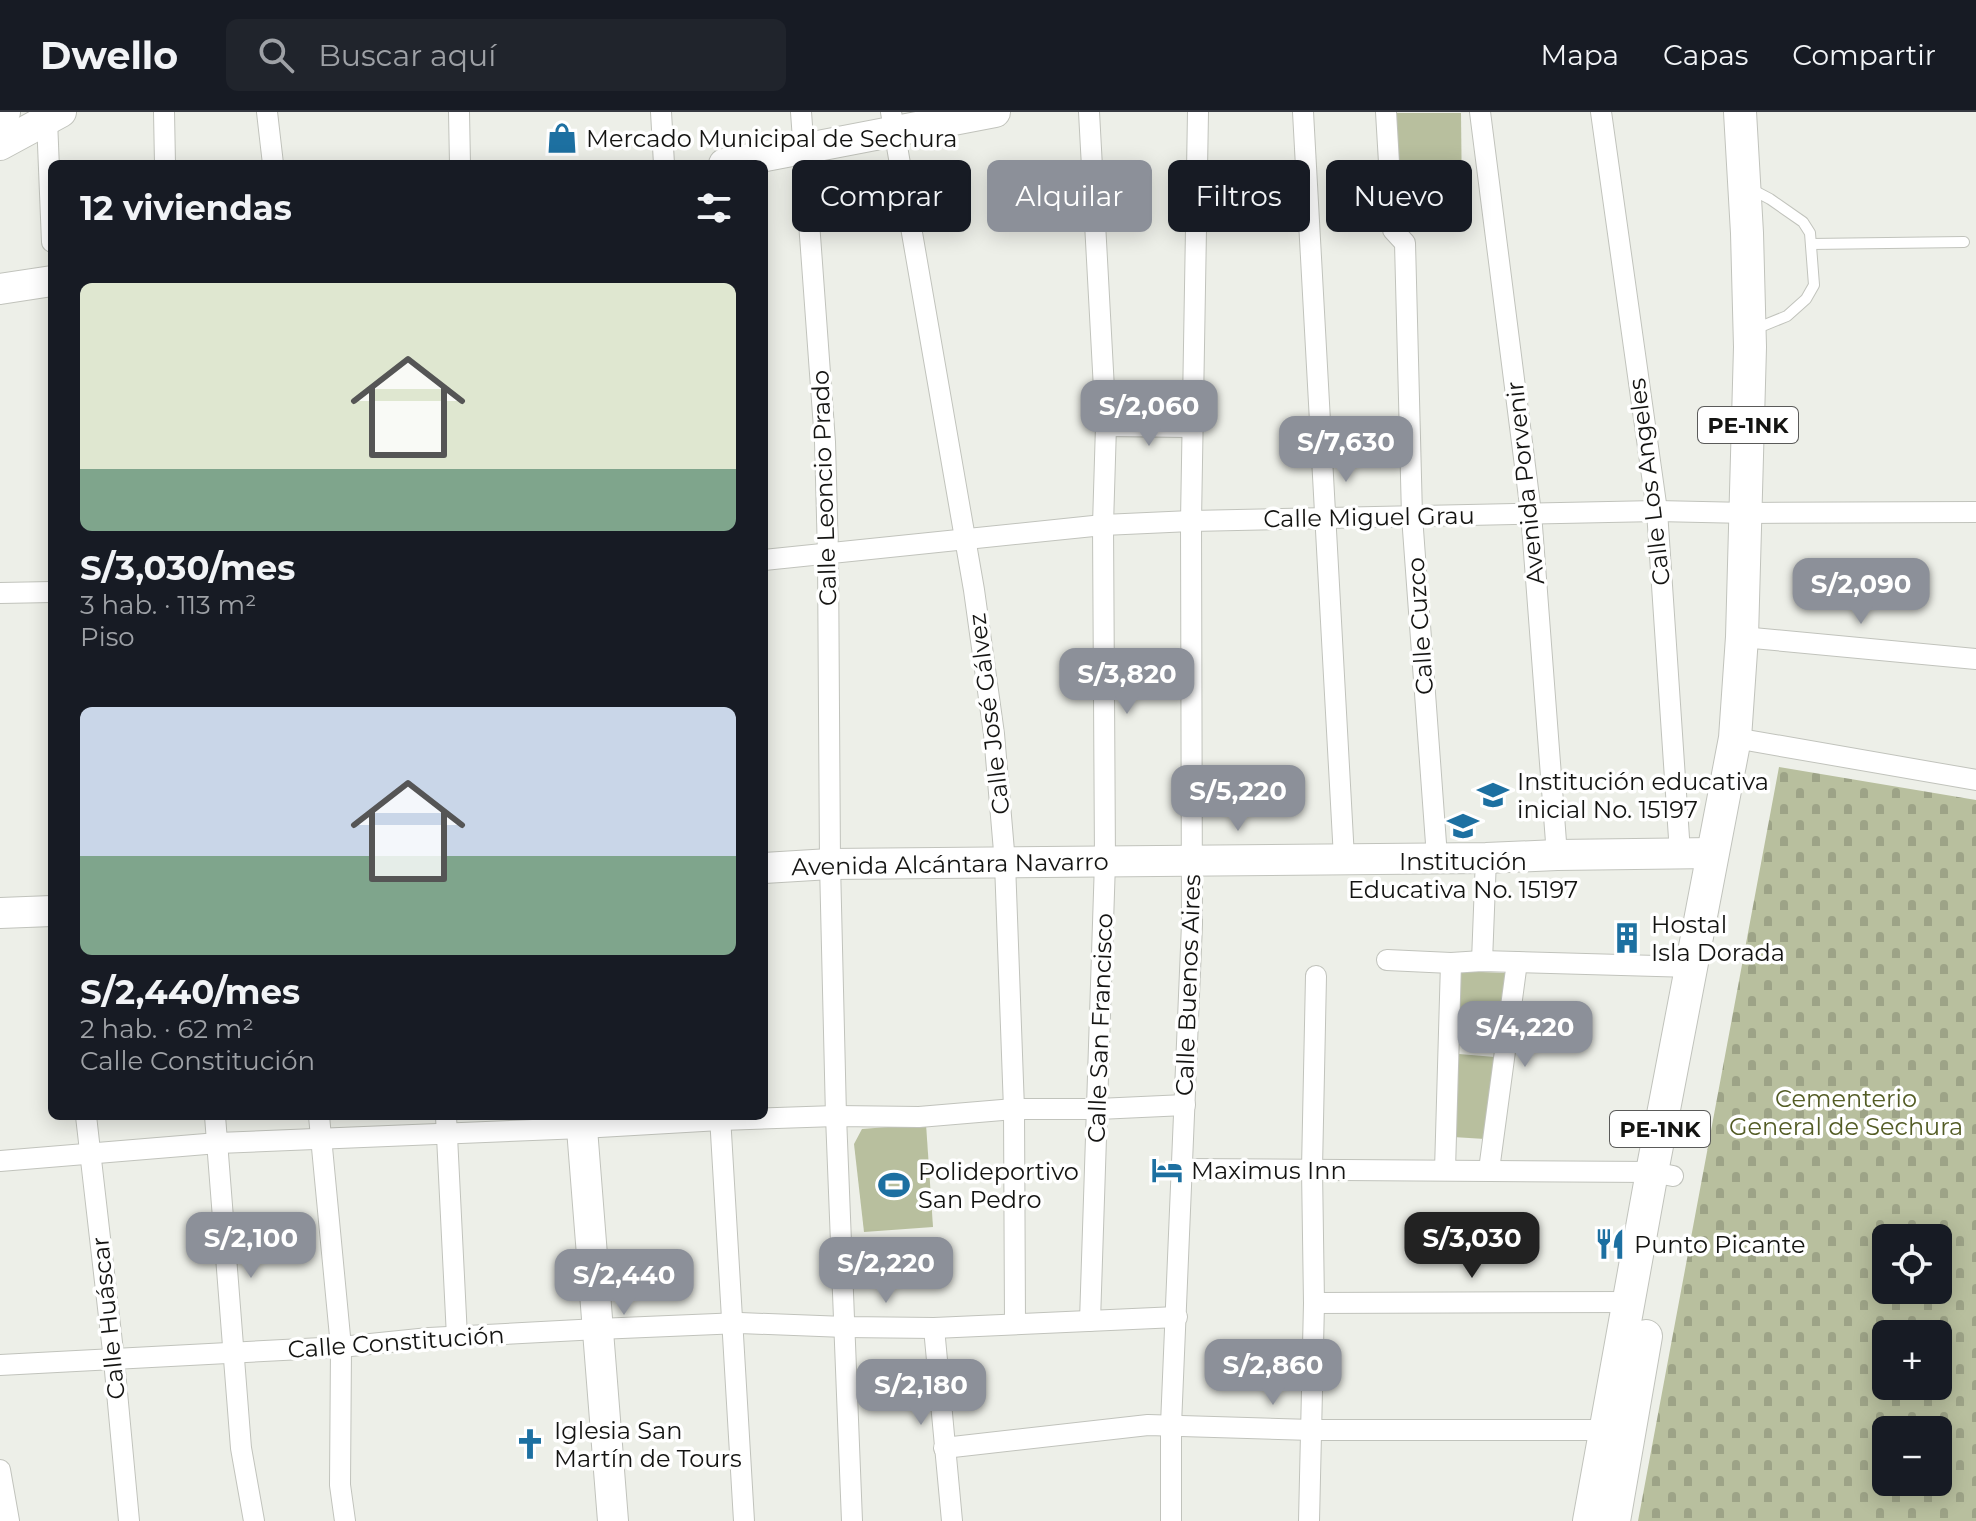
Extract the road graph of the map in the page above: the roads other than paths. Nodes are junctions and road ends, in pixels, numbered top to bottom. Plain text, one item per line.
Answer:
1 (5, 112) edge
2 (164, 112) edge
3 (267, 112) edge
4 (459, 112) edge
5 (661, 112) edge
6 (801, 112) edge
7 (995, 112) edge
8 (1089, 112) edge
9 (1198, 112) edge
10 (1303, 112) edge
11 (1386, 112) edge
12 (1480, 112) edge
13 (1601, 112) edge
14 (1740, 112) edge
15 (0, 115) edge
16 (54, 116) edge
17 (893, 122) edge
18 (0, 145) edge
19 (803, 150) junction
20 (53, 160) edge
21 (165, 160) edge
22 (273, 160) edge
23 (460, 160) edge
24 (664, 160) edge
25 (747, 160) edge
26 (1744, 185) junction
27 (1964, 242) dead end
28 (1811, 244) junction
29 (48, 282) edge
30 (0, 289) edge
31 (1749, 331) junction
32 (1106, 426) junction
33 (1193, 427) junction
34 (1657, 511) junction
35 (1976, 512) edge
36 (1531, 513) junction
37 (1747, 513) junction
38 (1412, 516) junction
39 (1326, 518) junction
40 (1191, 521) junction
41 (1103, 525) junction
42 (964, 538) junction
43 (828, 554) junction
44 (768, 560) edge
45 (48, 592) edge
46 (0, 593) edge
47 (1742, 637) junction
48 (1976, 659) edge
49 (1735, 738) junction
50 (1976, 780) edge
51 (1680, 853) junction
52 (1713, 853) junction
53 (1557, 855) junction
54 (1437, 857) junction
55 (1344, 858) junction
56 (1486, 858) junction
57 (1192, 860) junction
58 (1105, 862) junction
59 (1005, 863) junction
60 (830, 864) junction
61 (768, 868) edge
62 (48, 911) edge
63 (0, 913) edge
64 (1387, 960) dead end
65 (1482, 961) junction
66 (1517, 962) junction
67 (1451, 963) junction
68 (1692, 967) junction
69 (1316, 976) dead end
70 (1185, 1105) junction
71 (1014, 1109) junction
72 (1098, 1109) junction
73 (836, 1116) junction
74 (768, 1117) edge
75 (86, 1120) edge
76 (215, 1120) edge
77 (319, 1120) edge
78 (651, 1120) edge
79 (720, 1120) edge
80 (582, 1122) edge
81 (446, 1125) edge
82 (321, 1139) junction
83 (218, 1143) junction
84 (89, 1154) junction
85 (0, 1161) edge
86 (1183, 1169) junction
87 (1312, 1169) junction
88 (1445, 1170) junction
89 (1489, 1170) junction
90 (1663, 1174) junction
91 (1630, 1302) junction
92 (1314, 1303) junction
93 (1177, 1317) junction
94 (1090, 1321) junction
95 (732, 1323) junction
96 (1015, 1324) junction
97 (845, 1327) junction
98 (934, 1328) junction
99 (598, 1329) junction
100 (457, 1337) junction
101 (341, 1347) junction
102 (235, 1353) junction
103 (114, 1360) junction
104 (0, 1365) edge
105 (1171, 1425) junction
106 (1312, 1430) junction
107 (1606, 1430) junction
108 (944, 1448) junction
109 (0, 1470) edge
110 (9, 1521) edge
111 (129, 1521) edge
112 (254, 1521) edge
113 (345, 1521) edge
114 (613, 1521) edge
115 (744, 1521) edge
116 (852, 1521) edge
117 (952, 1521) edge
118 (1171, 1521) edge
119 (1309, 1521) edge
120 (1589, 1521) edge
121 (1614, 1521) edge

1 - 15 street
2 - 21 street
3 - 22 street
4 - 23 street
5 - 24 street
6 - 19 street, Calle Leoncio Prado
7 - 17 street
8 - 32 street, Calle San Francisco
9 - 33 street, Calle Buenos Aires
10 - 39 street
11 - 38 street, Calle Cuzco
12 - 36 street, Avenida Porvenir
13 - 34 street, Calle Los Angeles
14 - 26 main road, PE-1NK
16 - 18 street
16 - 20 street
17 - 19 street
17 - 42 street, Calle José Gálvez
19 - 25 street
19 - 43 street, Calle Leoncio Prado
26 - 28 lane
26 - 31 main road, PE-1NK
27 - 28 lane
28 - 31 lane
29 - 30 street
31 - 37 main road, PE-1NK
32 - 33 street
32 - 41 street, Calle San Francisco
33 - 40 street, Calle Buenos Aires
34 - 36 street, Calle Miguel Grau
34 - 37 street, Calle Miguel Grau
34 - 51 street, Calle Los Angeles
35 - 37 street, Calle Miguel Grau
36 - 38 street, Calle Miguel Grau
36 - 53 street, Avenida Porvenir
37 - 47 main road, PE-1NK
38 - 39 street, Calle Miguel Grau
38 - 54 street, Calle Cuzco
39 - 40 street, Calle Miguel Grau
39 - 55 street
40 - 41 street, Calle Miguel Grau
40 - 57 street, Calle Buenos Aires
41 - 42 street, Calle Miguel Grau
41 - 58 street, Calle San Francisco
42 - 43 street, Calle Miguel Grau
42 - 59 street, Calle José Gálvez
43 - 44 street, Calle Miguel Grau
43 - 60 street, Calle Leoncio Prado
45 - 46 street
47 - 48 street
47 - 49 main road, PE-1NK
49 - 50 street
49 - 52 main road, PE-1NK
49 - 90 main road, PE-1NK
51 - 52 street, Avenida Alcántara Navarro
51 - 53 street, Avenida Alcántara Navarro
52 - 68 main road, PE-1NK
53 - 56 street, Avenida Alcántara Navarro
54 - 55 street, Avenida Alcántara Navarro
54 - 56 street, Avenida Alcántara Navarro
55 - 57 street, Avenida Alcántara Navarro
56 - 65 street
57 - 58 street, Avenida Alcántara Navarro
57 - 70 street, Calle Buenos Aires
58 - 59 street, Avenida Alcántara Navarro
58 - 72 street, Calle San Francisco
59 - 60 street, Avenida Alcántara Navarro
59 - 71 street, Calle José Gálvez
60 - 61 street, Avenida Alcántara Navarro
60 - 73 street, Calle Leoncio Prado
62 - 63 street
64 - 67 street
65 - 66 street
65 - 67 street
66 - 68 street
66 - 89 street
67 - 88 street
68 - 90 main road, PE-1NK
69 - 87 street
70 - 72 street
70 - 86 street, Calle Buenos Aires
71 - 72 street
71 - 73 street
71 - 96 street, Calle José Gálvez
72 - 94 street, Calle San Francisco
73 - 74 street
73 - 97 street
75 - 84 street, Calle Huáscar
76 - 83 street
77 - 82 street
78 - 80 street
79 - 95 street
80 - 81 street
80 - 99 street
81 - 82 street
81 - 100 street
82 - 83 street
82 - 101 street
83 - 84 street
83 - 102 street
84 - 85 street
84 - 103 street, Calle Huáscar
86 - 87 street
86 - 93 street, Calle Buenos Aires
87 - 88 street
87 - 92 street
88 - 89 street
89 - 90 street
90 - 91 main road, PE-1NK
90 - 121 main road, PE-1NK
91 - 92 street
91 - 107 main road, PE-1NK
92 - 106 street
93 - 94 street, Calle Constitución
93 - 105 street, Calle Buenos Aires
94 - 96 street, Calle Constitución
95 - 97 street, Calle Constitución
95 - 99 street, Calle Constitución
95 - 115 street
96 - 98 street, Calle Constitución
97 - 98 street, Calle Constitución
97 - 116 street
98 - 108 street
99 - 100 street, Calle Constitución
99 - 114 street
100 - 101 street, Calle Constitución
101 - 102 street, Calle Constitución
101 - 113 street
102 - 103 street, Calle Constitución
102 - 112 street
103 - 104 street, Calle Constitución
103 - 111 street, Calle Huáscar
105 - 106 street
105 - 108 street
105 - 118 street, Calle Buenos Aires
106 - 107 street
106 - 119 street
107 - 120 main road, PE-1NK
108 - 117 street
109 - 110 street

